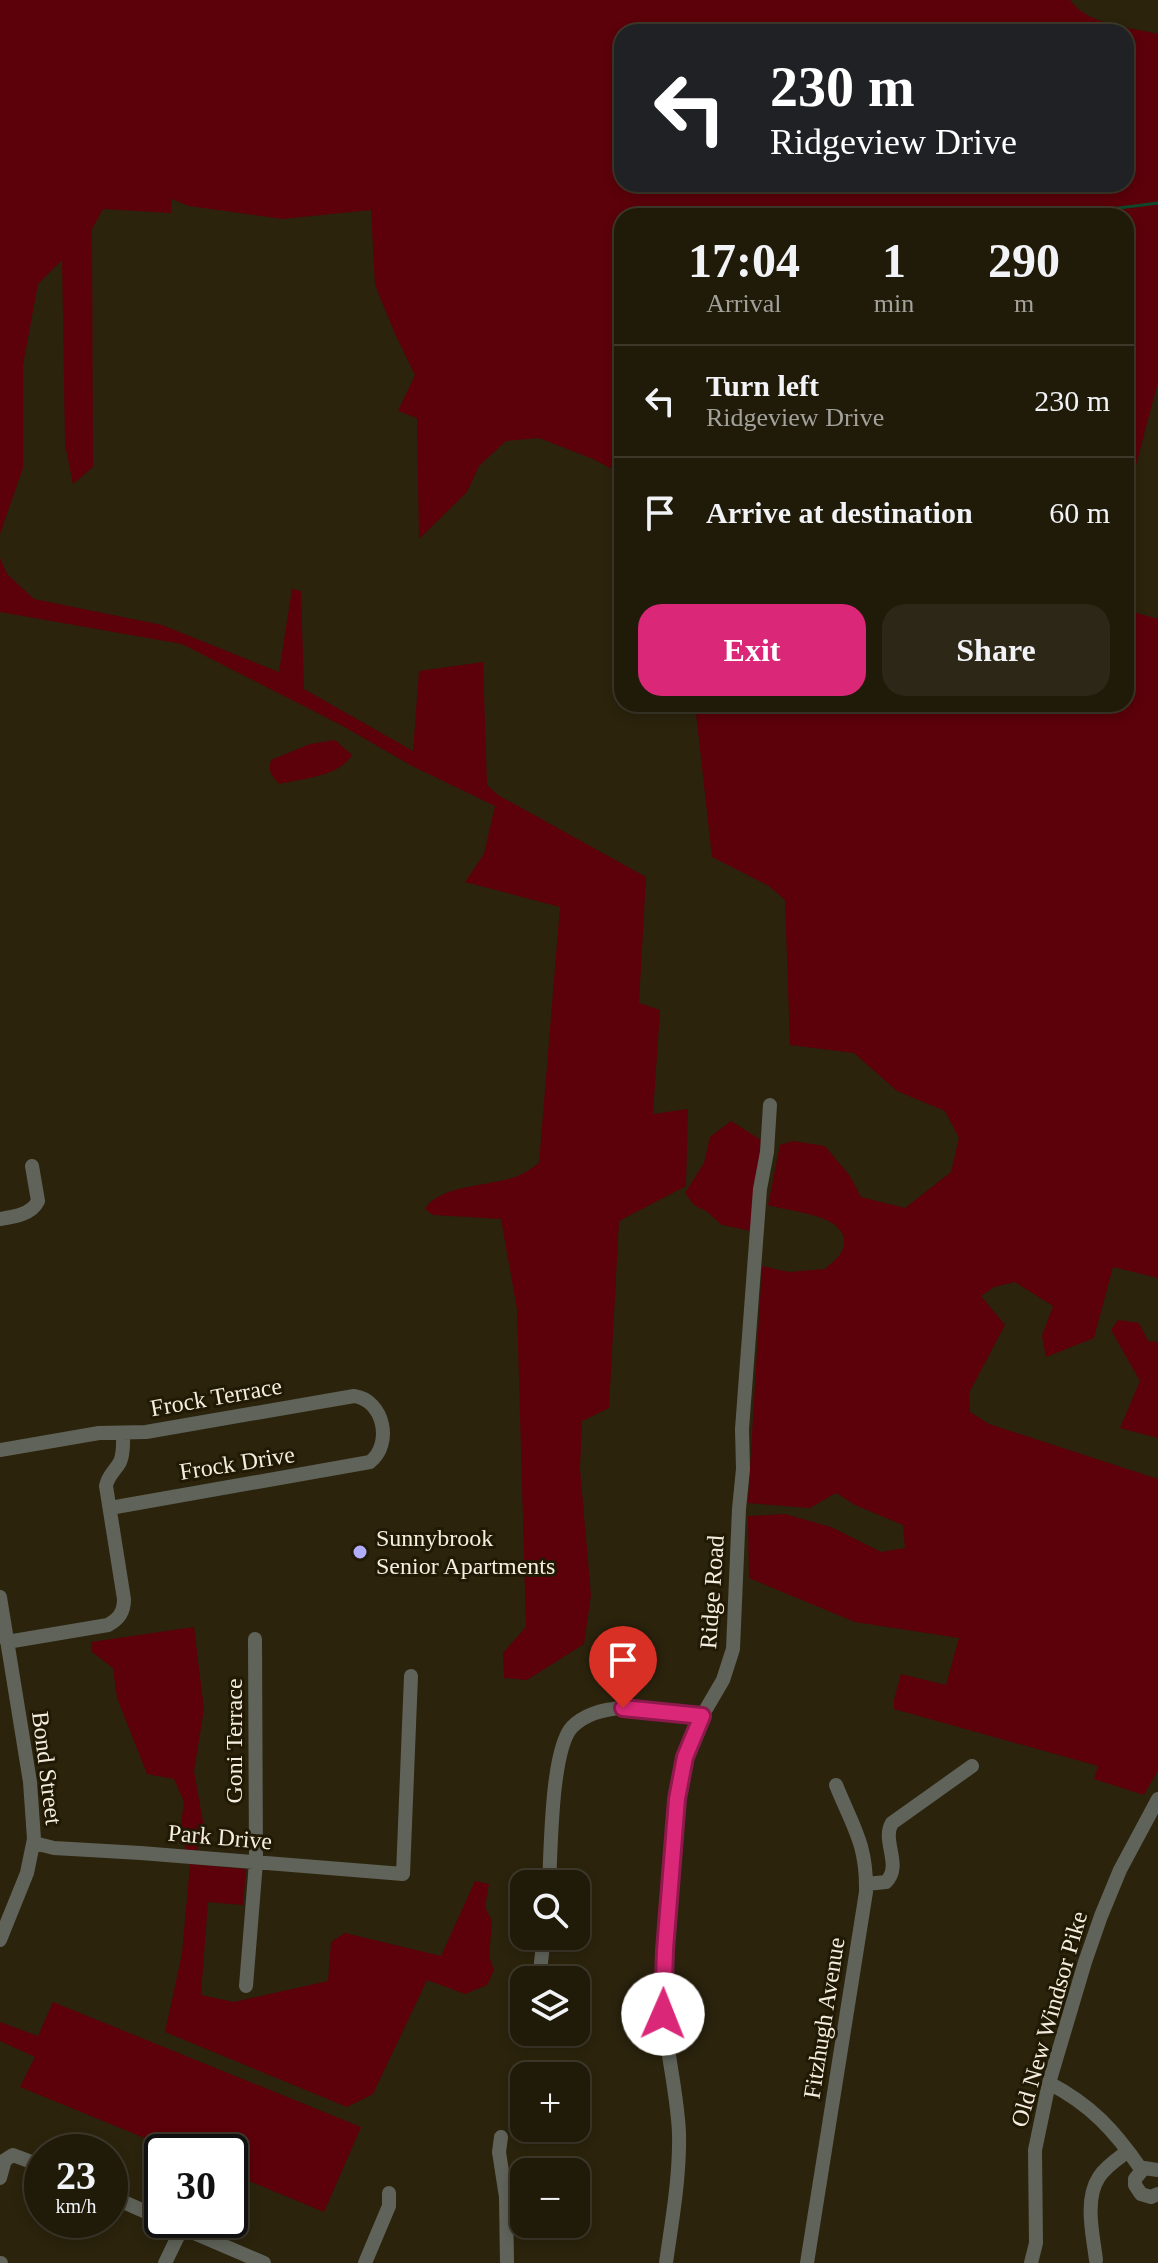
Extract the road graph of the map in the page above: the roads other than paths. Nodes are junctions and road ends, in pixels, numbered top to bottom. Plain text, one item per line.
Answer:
1 (770, 1105) dead end
2 (32, 1166) dead end
3 (0, 1219) edge
4 (123, 1433) junction
5 (0, 1450) edge
6 (370, 1462) joint
7 (110, 1508) junction
8 (0, 1597) edge
9 (255, 1639) dead end
10 (7, 1642) junction
11 (411, 1676) dead end
12 (702, 1716) junction
13 (972, 1766) dead end
14 (836, 1785) dead end
15 (1158, 1799) edge
16 (34, 1843) junction
17 (256, 1862) junction
18 (550, 1870) edge
19 (867, 1884) junction
20 (0, 1940) edge
21 (246, 1986) dead end
22 (1049, 2083) junction
23 (501, 2137) dead end
24 (1128, 2151) junction
25 (24, 2158) edge
26 (1141, 2169) junction
27 (1158, 2170) edge
28 (0, 2178) edge
29 (389, 2193) dead end
30 (1158, 2194) edge
31 (177, 2238) edge
32 (205, 2238) edge
33 (1096, 2260) dead end
34 (165, 2263) edge
35 (264, 2263) edge
36 (365, 2263) edge
37 (507, 2263) edge
38 (666, 2263) edge
39 (807, 2263) edge
40 (1031, 2263) edge

1 - 12 street, Ridge Road
2 - 3 street
4 - 5 street, Frock Terrace
4 - 6 street, Frock Terrace
4 - 7 street
6 - 7 street, Frock Drive
7 - 10 street
8 - 10 street, Bond Street
9 - 17 street, Goni Terrace
10 - 16 street, Bond Street
11 - 17 street, Park Drive
12 - 18 street
12 - 38 street, Ridge Road
13 - 19 street
14 - 19 street, Fitzhugh Avenue
15 - 22 street, Old New Windsor Pike
16 - 17 street, Park Drive
16 - 20 street, Bond Street
17 - 21 street, Goni Terrace
19 - 39 street, Fitzhugh Avenue
22 - 24 street
22 - 40 street, Old New Windsor Pike
23 - 37 street
24 - 26 street
24 - 33 street
25 - 28 street
26 - 27 street
26 - 30 street
29 - 36 street
31 - 34 street
32 - 35 street

